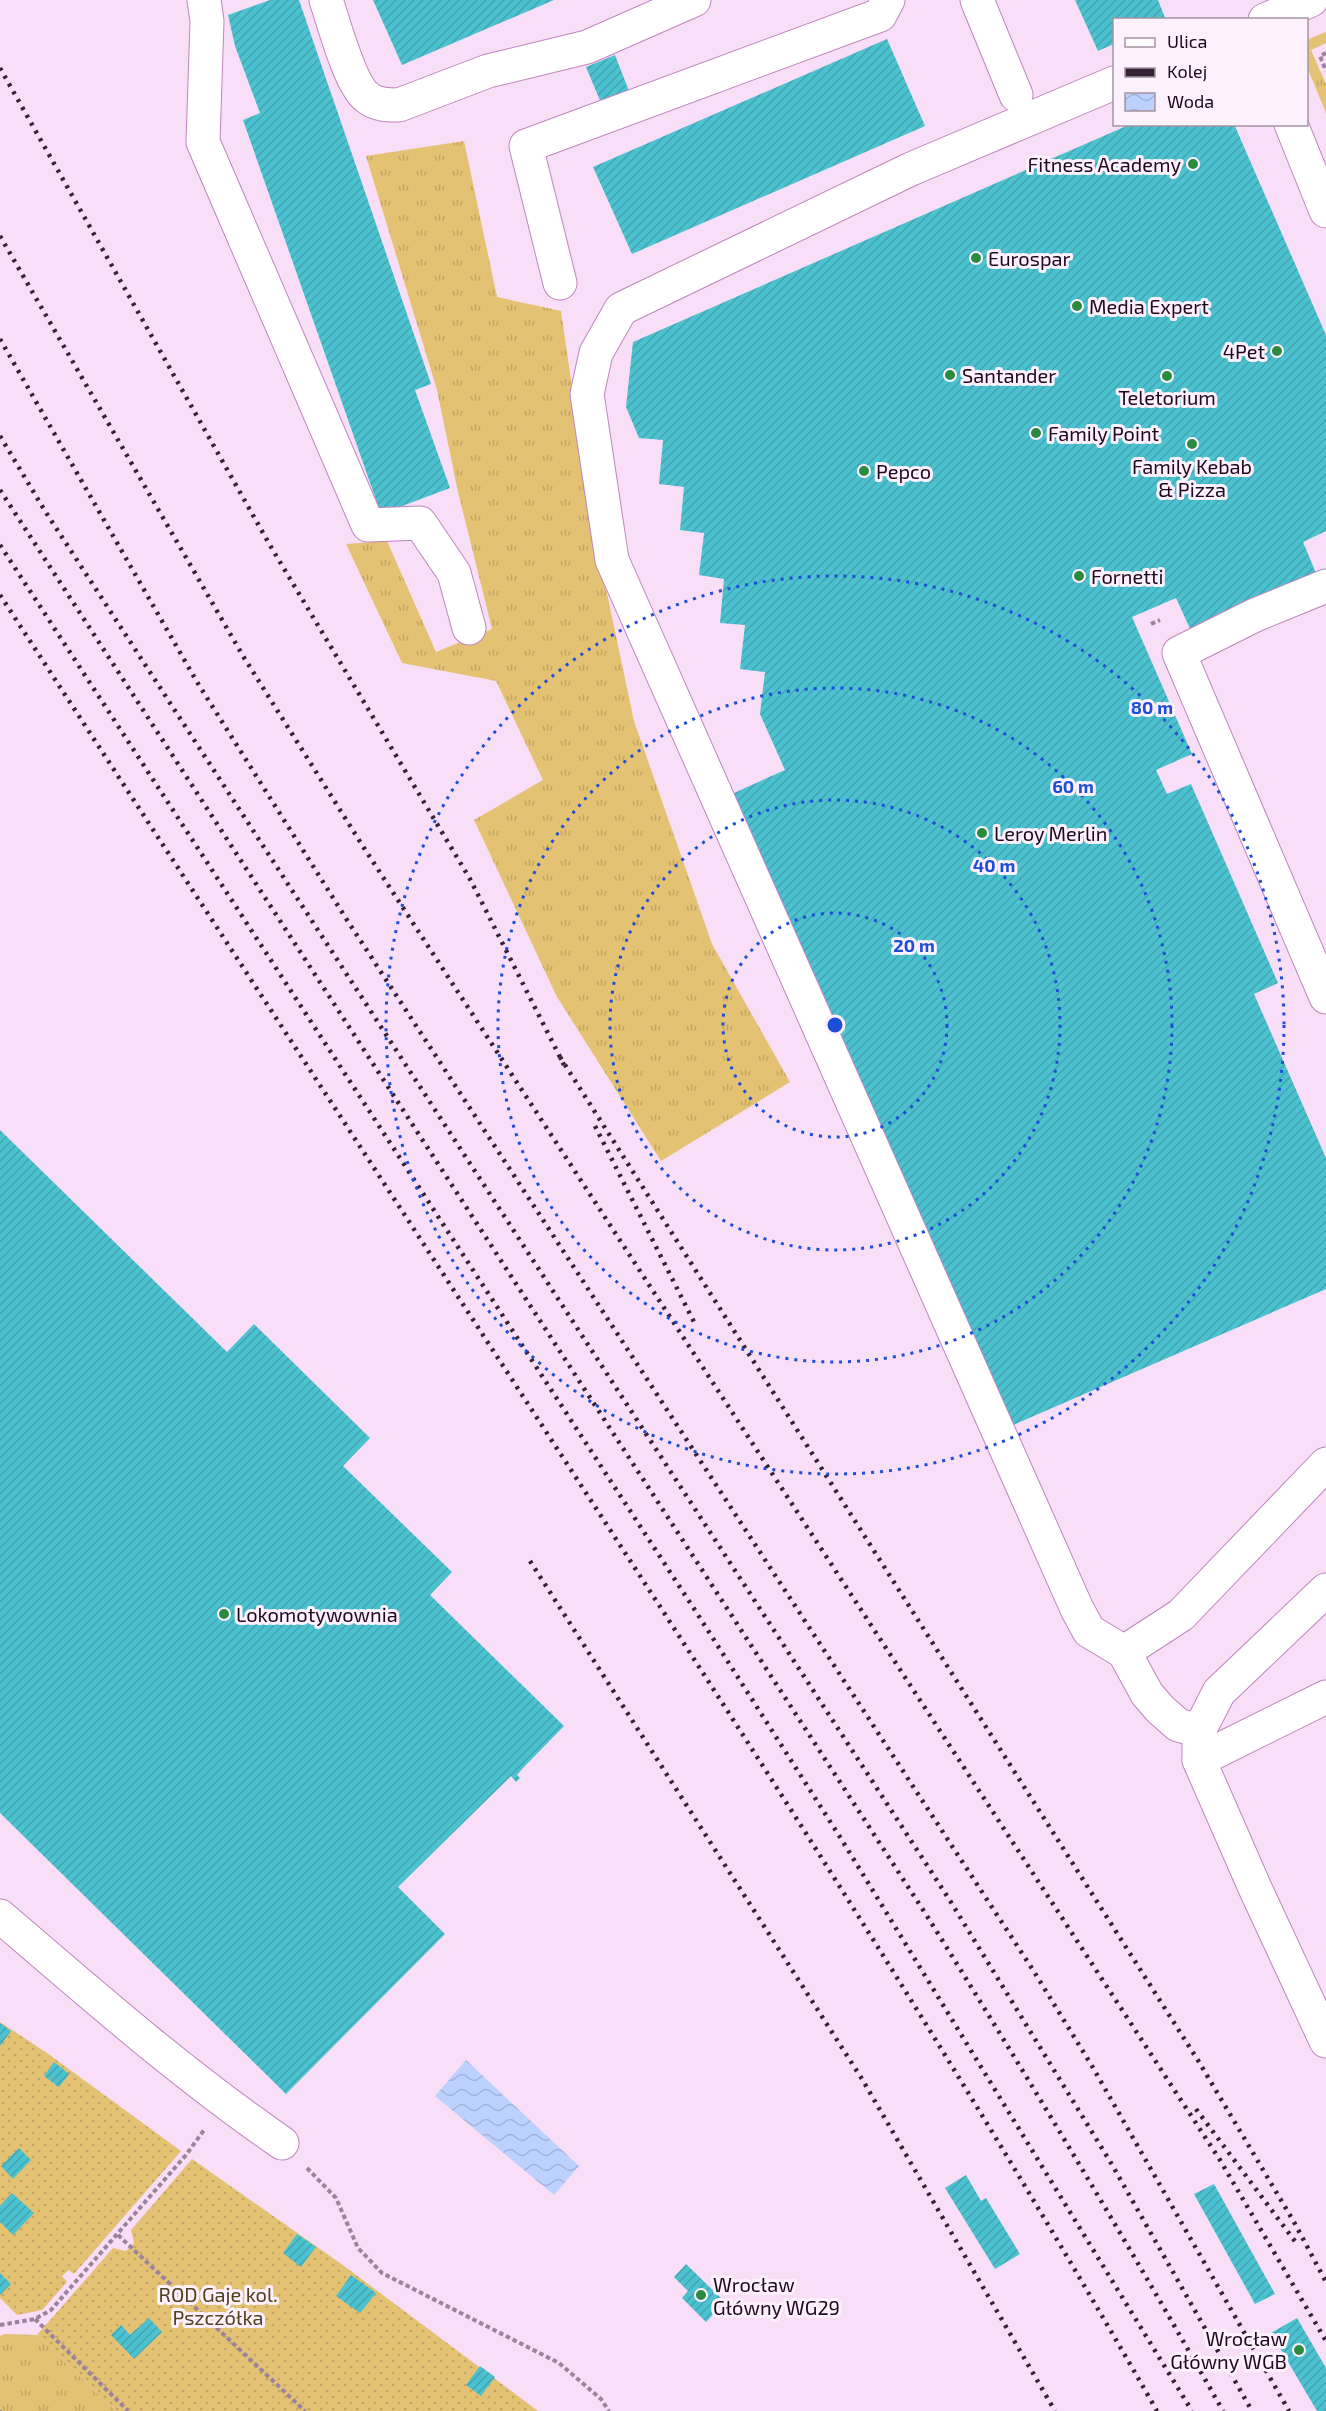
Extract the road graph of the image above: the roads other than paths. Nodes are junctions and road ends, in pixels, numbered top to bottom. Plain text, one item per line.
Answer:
1 (204, 0) edge
2 (326, 0) edge
3 (694, 0) edge
4 (888, 0) edge
5 (977, 0) edge
6 (1311, 0) edge
7 (1270, 18) edge
8 (1113, 83) edge
9 (1016, 95) dead end
10 (1292, 126) edge
11 (1326, 211) edge
12 (560, 283) dead end
13 (1326, 586) edge
14 (469, 628) dead end
15 (1319, 962) edge
16 (1326, 997) edge
17 (1326, 1464) edge
18 (1326, 1590) edge
19 (1124, 1652) junction
20 (1326, 1697) edge
21 (1199, 1746) junction
22 (0, 1916) edge
23 (1326, 2041) edge
24 (282, 2144) road end

1 - 14 lane
2 - 3 lane
4 - 12 lane
5 - 9 lane
6 - 7 lane
8 - 19 lane
10 - 11 lane
13 - 15 lane
15 - 16 lane
17 - 19 lane
18 - 21 lane
19 - 21 lane
20 - 21 lane
21 - 23 lane
22 - 24 lane

